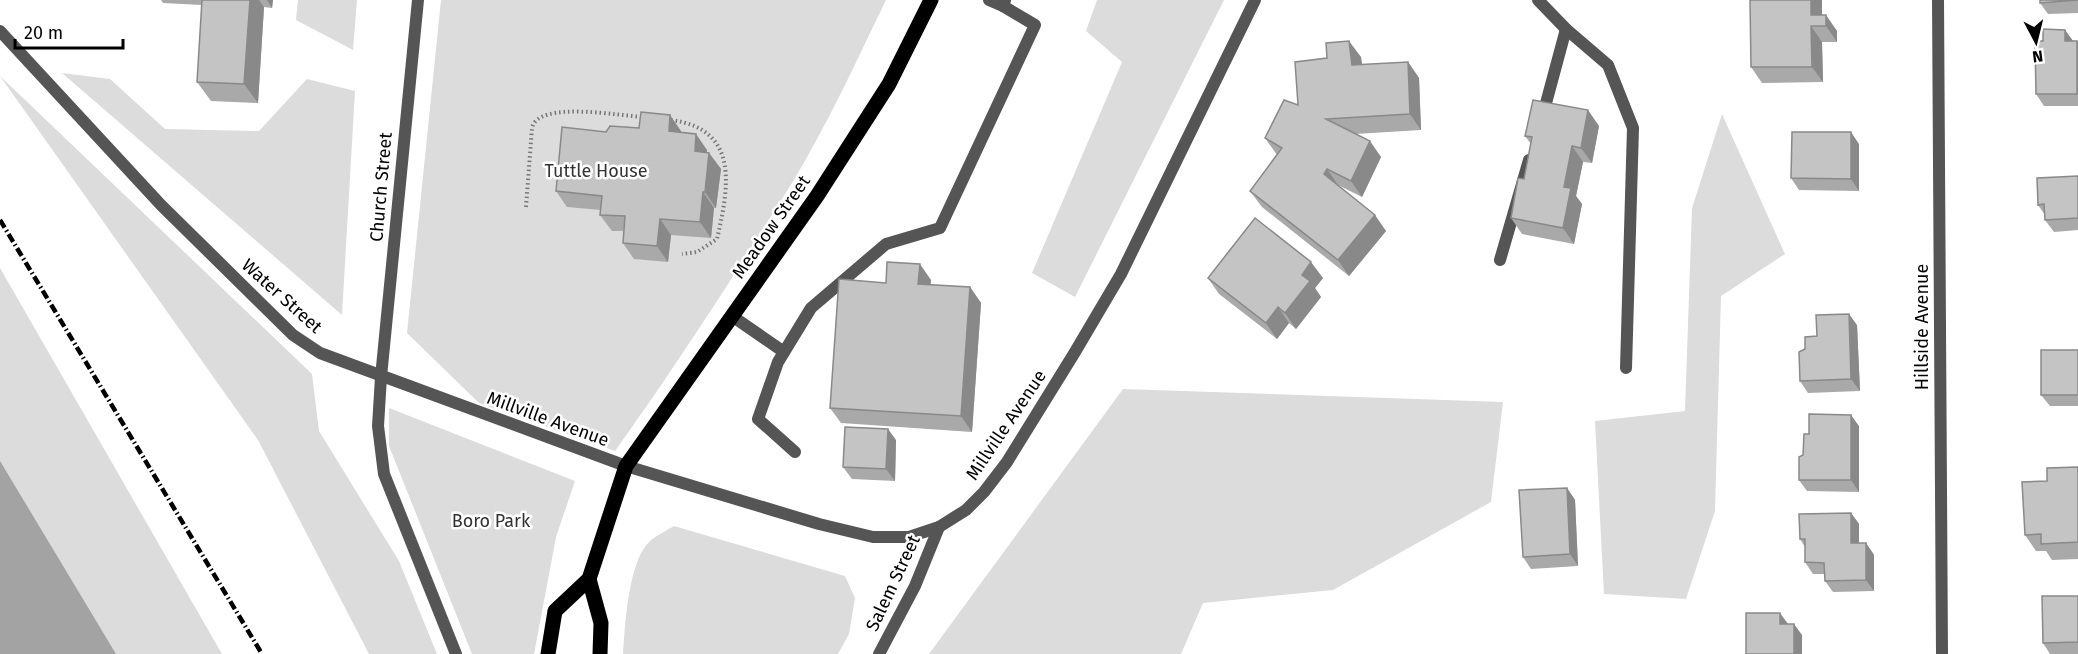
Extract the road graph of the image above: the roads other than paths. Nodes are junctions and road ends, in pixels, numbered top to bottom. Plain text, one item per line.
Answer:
1 (418, 0) edge
2 (931, 0) edge
3 (988, 0) edge
4 (1255, 0) edge
5 (1538, 0) edge
6 (1938, 0) edge
7 (1004, 3) edge
8 (1566, 29) junction
9 (0, 31) edge
10 (1539, 126) edge
11 (1533, 148) edge
12 (1500, 260) dead end
13 (732, 316) junction
14 (784, 352) junction
15 (1626, 368) dead end
16 (381, 377) junction
17 (795, 452) dead end
18 (626, 466) junction
19 (939, 527) junction
20 (589, 579) junction
21 (456, 654) edge
22 (548, 654) edge
23 (600, 654) edge
24 (879, 654) edge
25 (1942, 654) edge

1 - 16 street, Church Street
2 - 13 main road, Meadow Street
3 - 7 street
4 - 19 street, Millville Avenue
5 - 8 street
6 - 25 street, Hillside Avenue
7 - 14 street
8 - 10 street
8 - 15 street
9 - 16 street, Water Street
11 - 12 street
13 - 14 street
13 - 18 main road, Meadow Street
14 - 17 street
16 - 18 street, Millville Avenue
16 - 21 street
18 - 19 street, Millville Avenue
18 - 20 main road
19 - 24 street, Salem Street
20 - 22 main road
20 - 23 main road

